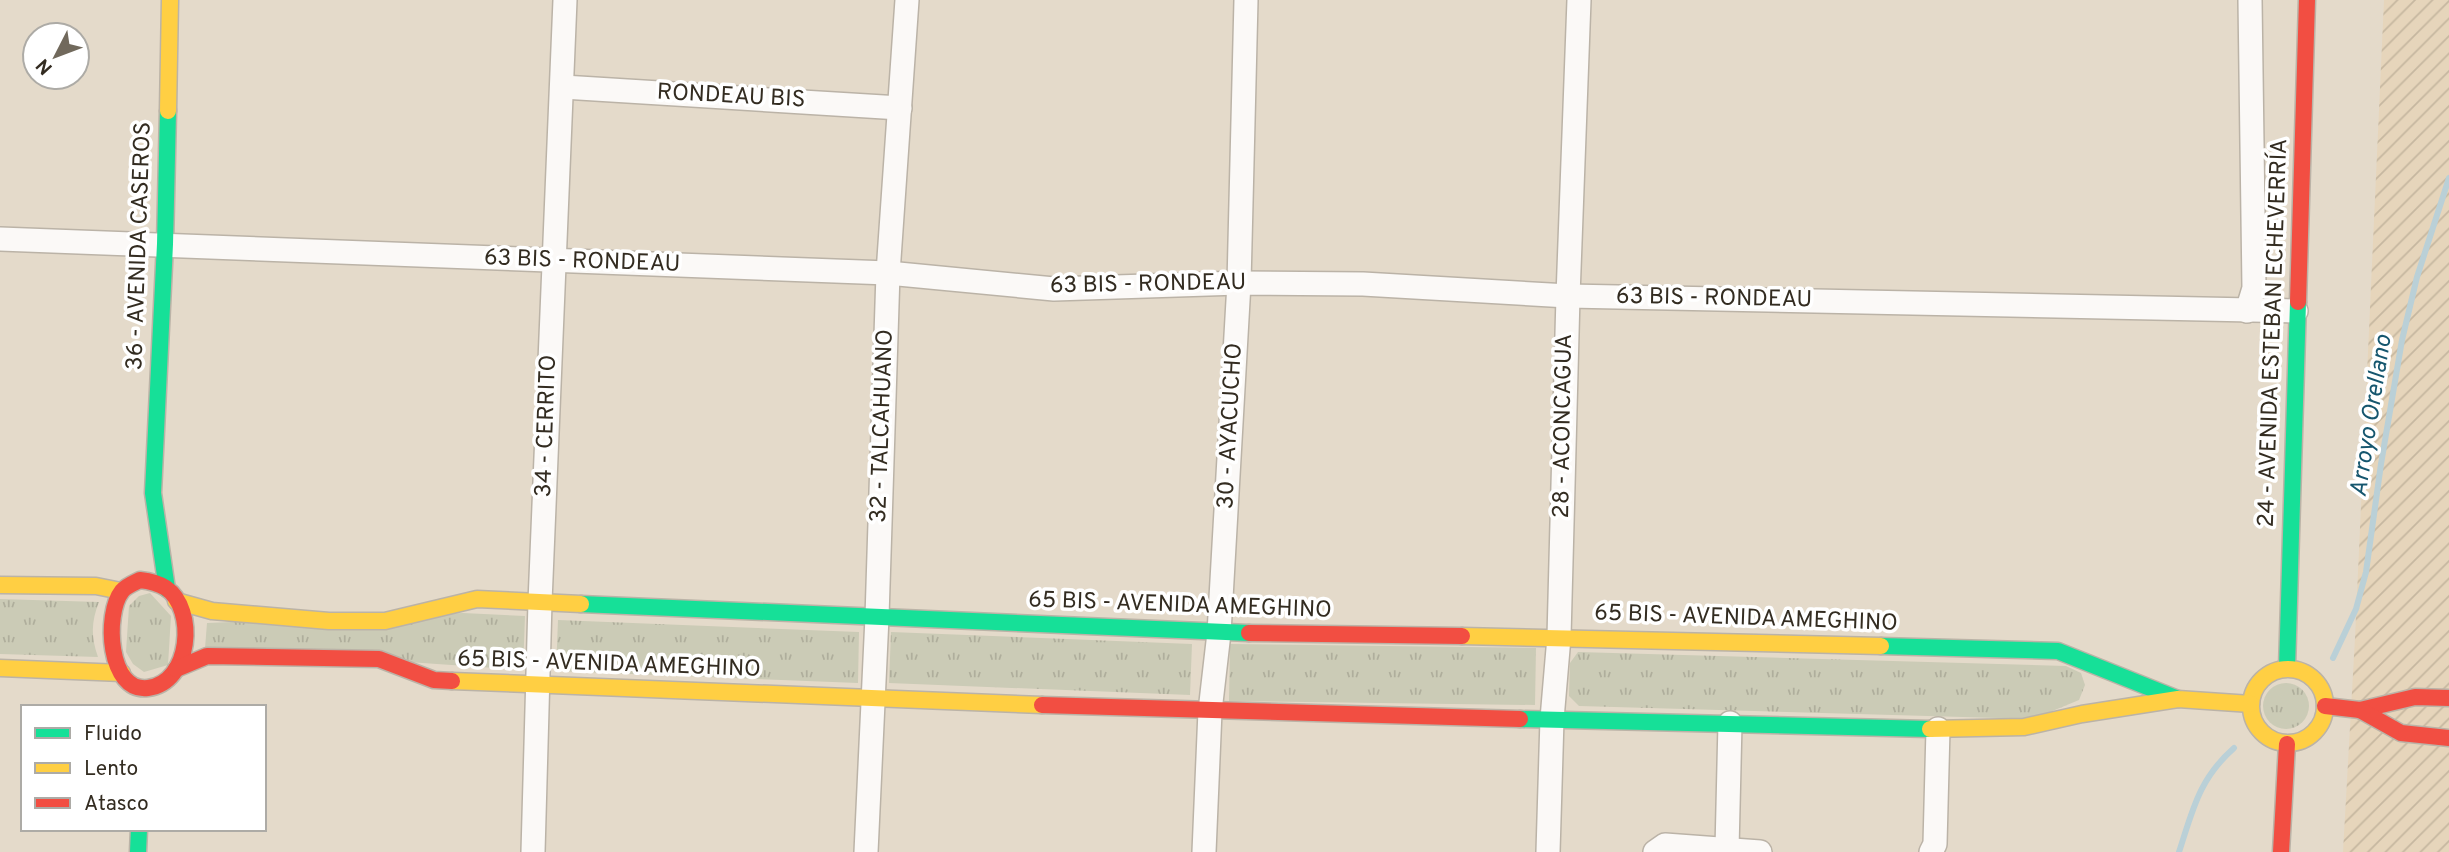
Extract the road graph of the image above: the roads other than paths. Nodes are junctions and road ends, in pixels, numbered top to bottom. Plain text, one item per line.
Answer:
1 (170, 0) edge
2 (565, 0) edge
3 (907, 0) edge
4 (1247, 0) edge
5 (1579, 0) edge
6 (2250, 0) edge
7 (2307, 0) edge
8 (562, 87) junction
9 (900, 108) junction
10 (0, 239) edge
11 (165, 244) junction
12 (554, 262) junction
13 (888, 273) junction
14 (1239, 283) junction
15 (1567, 296) junction
16 (2247, 311) junction
17 (2296, 312) junction
18 (153, 494) junction
19 (142, 531) dead end
20 (134, 568) dead end
21 (0, 585) edge
22 (125, 589) junction
23 (171, 595) junction
24 (540, 602) junction
25 (877, 617) junction
26 (1219, 633) junction
27 (1559, 637) junction
28 (2069, 654) junction
29 (0, 668) edge
30 (2287, 668) junction
31 (173, 673) junction
32 (124, 675) junction
33 (538, 685) junction
34 (128, 697) dead end
35 (872, 698) junction
36 (2449, 698) edge
37 (162, 699) dead end
38 (2178, 699) junction
39 (2251, 704) junction
40 (2325, 706) junction
41 (2360, 710) junction
42 (1210, 711) junction
43 (2068, 717) junction
44 (1552, 719) junction
45 (1730, 723) junction
46 (1938, 729) junction
47 (2449, 738) edge
48 (2287, 744) junction
49 (139, 831) edge
50 (1727, 849) junction
51 (138, 852) edge
52 (533, 852) edge
53 (866, 852) edge
54 (1204, 852) edge
55 (1548, 852) edge
56 (1655, 852) edge
57 (1760, 852) edge
58 (1931, 852) edge
59 (2281, 852) edge

1 - 11 main road, 36 - AVENIDA CASEROS
2 - 8 street, 34 - CERRITO
3 - 9 street, 32 - TALCAHUANO
4 - 14 street, 30 - AYACUCHO
5 - 15 street, 28 - ACONCAGUA
6 - 16 street
7 - 17 main road, 24 - AVENIDA ESTEBAN ECHEVERRÍA
8 - 9 street, RONDEAU BIS
8 - 12 street, 34 - CERRITO
9 - 13 street, 32 - TALCAHUANO
10 - 11 street, 63 BIS - RONDEAU
11 - 12 street, 63 BIS - RONDEAU
11 - 18 main road, 36 - AVENIDA CASEROS
12 - 13 street, 63 BIS - RONDEAU
12 - 24 street, 34 - CERRITO
13 - 14 street, 63 BIS - RONDEAU
13 - 25 street, 32 - TALCAHUANO
14 - 15 street, 63 BIS - RONDEAU
14 - 26 street, 30 - AYACUCHO
15 - 16 street, 63 BIS - RONDEAU
15 - 27 street, 28 - ACONCAGUA
16 - 17 street, 63 BIS - RONDEAU
17 - 30 main road, 24 - AVENIDA ESTEBAN ECHEVERRÍA
18 - 19 main road, 36 - AVENIDA CASEROS
18 - 23 main road, 36 - AVENIDA CASEROS
20 - 22 main road
21 - 22 main road
22 - 23 main road
22 - 32 main road
23 - 24 main road, 65 BIS - AVENIDA AMEGHINO
23 - 31 main road
24 - 25 main road, 65 BIS - AVENIDA AMEGHINO
24 - 33 street, 34 - CERRITO
25 - 26 main road, 65 BIS - AVENIDA AMEGHINO
25 - 35 street, 32 - TALCAHUANO
26 - 27 main road, 65 BIS - AVENIDA AMEGHINO
26 - 42 street, 30 - AYACUCHO
27 - 28 main road, 65 BIS - AVENIDA AMEGHINO
27 - 44 street, 28 - ACONCAGUA
28 - 38 main road, 65 BIS - AVENIDA AMEGHINO
28 - 43 main road
29 - 32 main road
30 - 39 main road
30 - 40 main road
31 - 32 main road
31 - 33 main road, 65 BIS - AVENIDA AMEGHINO
31 - 37 main road
32 - 34 main road
33 - 35 main road, 65 BIS - AVENIDA AMEGHINO
33 - 52 street, 34 - CERRITO
35 - 42 main road, 65 BIS - AVENIDA AMEGHINO
35 - 53 street, 32 - TALCAHUANO
36 - 41 main road
38 - 39 main road, 65 BIS - AVENIDA AMEGHINO
38 - 43 main road, 65 BIS - AVENIDA AMEGHINO
39 - 48 main road
40 - 41 main road
40 - 48 main road
41 - 47 main road
42 - 44 main road, 65 BIS - AVENIDA AMEGHINO
42 - 54 street, 30 - AYACUCHO
43 - 46 main road, 65 BIS - AVENIDA AMEGHINO
44 - 45 main road, 65 BIS - AVENIDA AMEGHINO
44 - 55 street, 28 - ACONCAGUA
45 - 46 main road, 65 BIS - AVENIDA AMEGHINO
45 - 50 street
46 - 58 street
48 - 59 main road
49 - 51 main road
50 - 56 street
50 - 57 street

